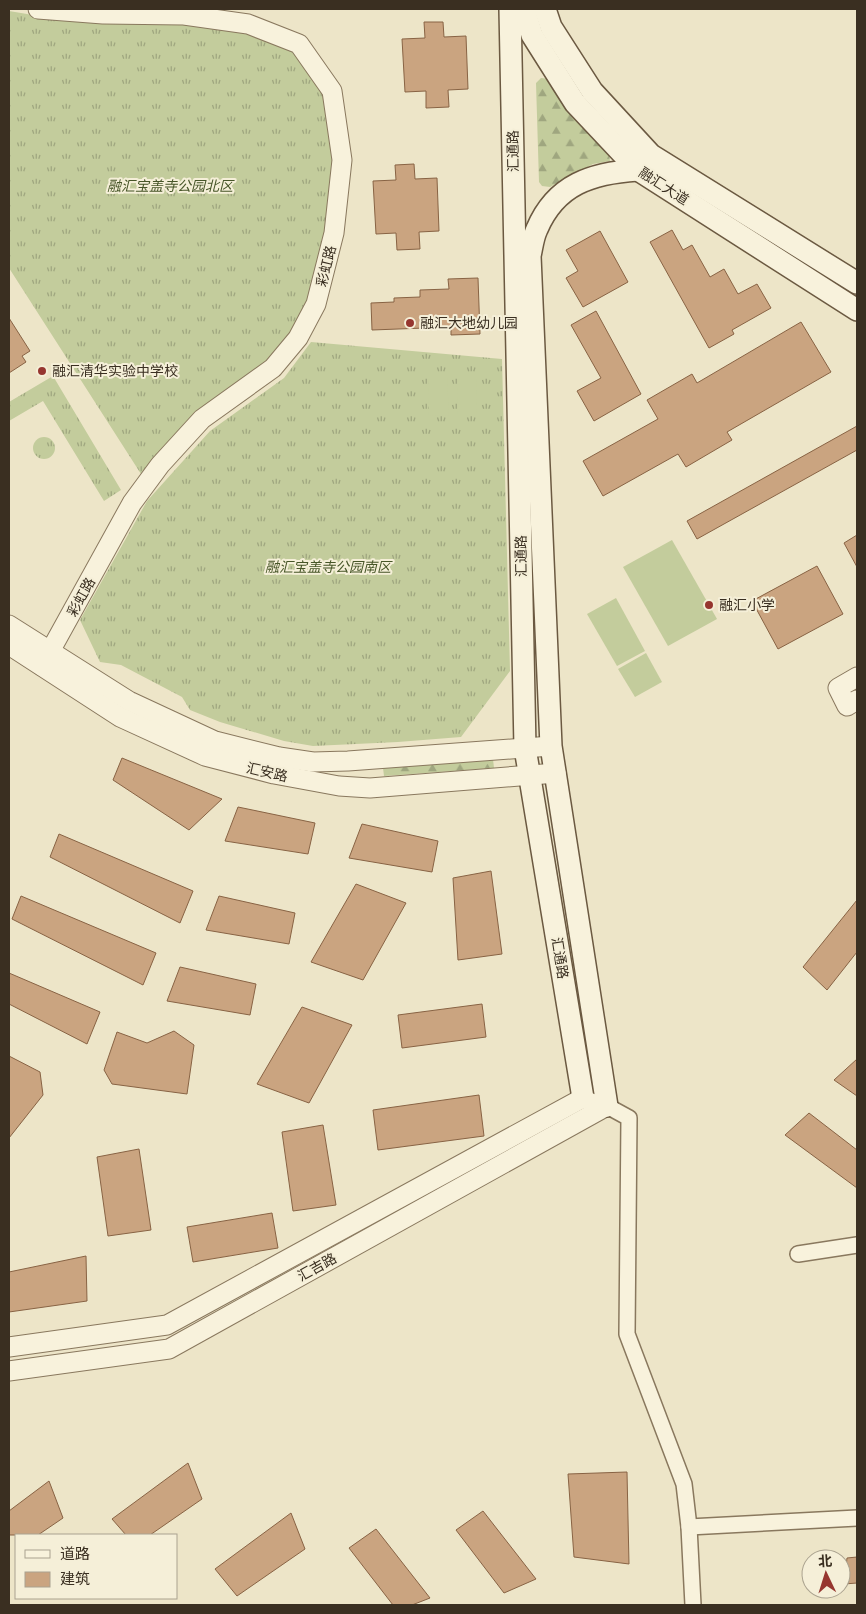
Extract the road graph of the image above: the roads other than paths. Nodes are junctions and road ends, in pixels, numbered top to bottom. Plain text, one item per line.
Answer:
1 (38, 9) edge
2 (510, 9) edge
3 (524, 9) edge
4 (545, 9) edge
5 (638, 170) junction
6 (857, 282) edge
7 (857, 310) edge
8 (9, 625) edge
9 (9, 645) edge
10 (46, 659) junction
11 (857, 677) edge
12 (852, 703) edge
13 (551, 746) junction
14 (526, 748) junction
15 (556, 773) junction
16 (530, 776) junction
17 (583, 1098) junction
18 (607, 1106) junction
19 (857, 1245) edge
20 (798, 1254) dead end
21 (9, 1347) edge
22 (9, 1371) edge
23 (857, 1518) edge
24 (689, 1527) junction
25 (693, 1605) edge

1 - 10 street, 彩虹路
2 - 14 main road, 汇通路
3 - 5 main road, 融汇大道
4 - 6 main road, 融汇大道
5 - 7 main road, 融汇大道
5 - 13 main road, 汇通路
8 - 10 street, 汇安路
9 - 10 street, 汇安路
10 - 14 street, 汇安路
10 - 16 street, 汇安路
11 - 12 street
13 - 14 street, 汇安路
13 - 15 main road, 汇通路
14 - 16 main road, 汇通路
15 - 16 street, 汇安路
15 - 18 main road, 汇通路
16 - 17 main road, 汇通路
17 - 18 street
17 - 21 street, 汇吉路
18 - 22 street, 汇吉路
18 - 24 street
19 - 20 street
23 - 24 street
24 - 25 street

